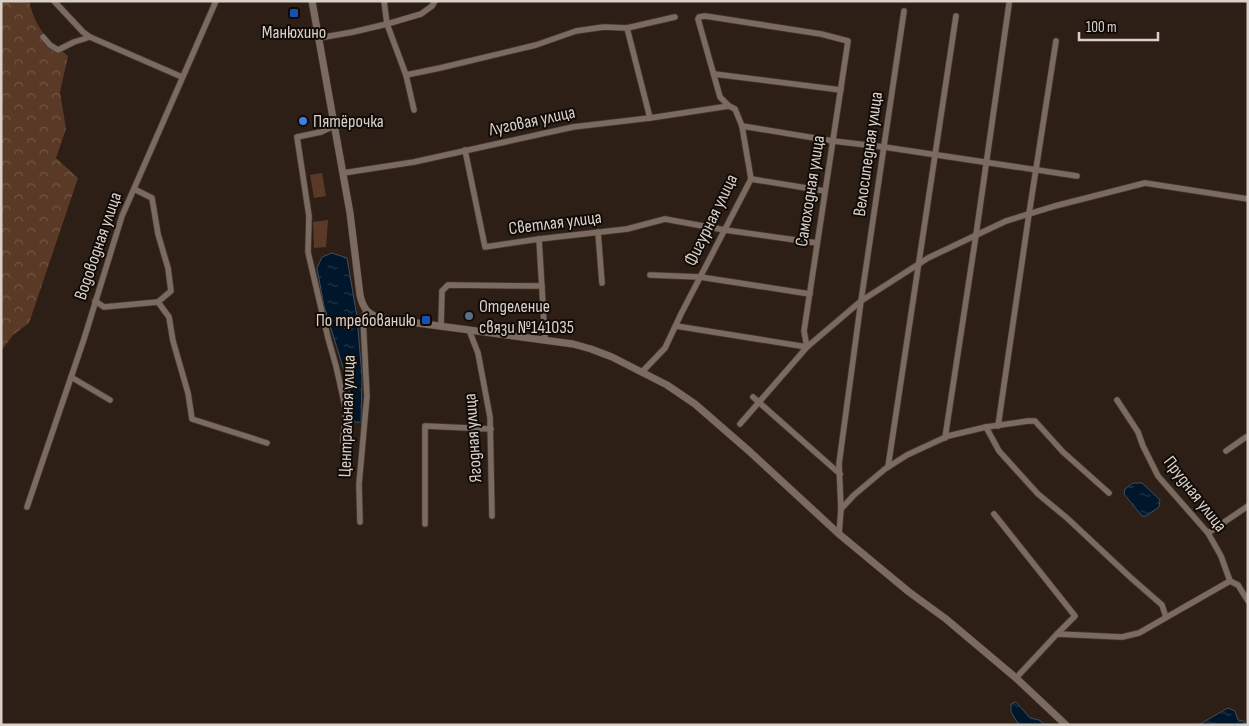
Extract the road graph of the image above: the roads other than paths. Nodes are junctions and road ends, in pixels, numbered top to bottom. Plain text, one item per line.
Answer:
1 (54, 1) edge
2 (216, 1) edge
3 (312, 1) edge
4 (384, 1) edge
5 (435, 1) edge
6 (1009, 4) dead end
7 (904, 11) dead end
8 (956, 16) dead end
9 (699, 17) joint
10 (675, 18) dead end
11 (387, 24) junction
12 (627, 28) junction
13 (43, 37) dead end
14 (90, 38) junction
15 (319, 38) junction
16 (1056, 41) dead end
17 (714, 74) junction
18 (406, 75) junction
19 (182, 77) junction
20 (841, 90) junction
21 (728, 106) junction
22 (414, 110) dead end
23 (650, 118) junction
24 (334, 126) junction
25 (742, 126) junction
26 (832, 141) junction
27 (884, 146) junction
28 (465, 150) junction
29 (935, 154) junction
30 (986, 163) junction
31 (1036, 170) junction
32 (342, 173) junction
33 (1077, 176) dead end
34 (751, 179) junction
35 (134, 189) junction
36 (825, 191) junction
37 (1248, 199) edge
38 (1028, 214) junction
39 (725, 230) junction
40 (598, 232) junction
41 (976, 235) junction
42 (538, 239) junction
43 (817, 243) junction
44 (919, 264) junction
45 (650, 275) dead end
46 (700, 277) junction
47 (602, 283) dead end
48 (542, 286) junction
49 (810, 294) junction
50 (95, 301) junction
51 (861, 301) junction
52 (158, 302) junction
53 (366, 311) junction
54 (441, 326) junction
55 (676, 326) junction
56 (469, 330) junction
57 (545, 340) junction
58 (808, 347) junction
59 (642, 372) junction
60 (71, 377) junction
61 (753, 397) dead end
62 (110, 400) dead end
63 (1117, 400) dead end
64 (760, 402) junction
65 (740, 424) dead end
66 (998, 426) junction
67 (986, 428) junction
68 (491, 429) junction
69 (945, 438) junction
70 (1248, 438) edge
71 (343, 441) dead end
72 (267, 443) dead end
73 (1226, 452) dead end
74 (888, 467) junction
75 (840, 474) junction
76 (1109, 493) dead end
77 (1248, 506) edge
78 (27, 507) dead end
79 (841, 509) junction
80 (994, 514) dead end
81 (492, 516) dead end
82 (360, 522) dead end
83 (425, 524) dead end
84 (1208, 533) junction
85 (838, 534) junction
86 (1230, 581) junction
87 (1248, 601) edge
88 (1166, 617) junction
89 (1058, 634) junction
90 (1016, 678) junction
91 (1066, 725) edge

1 - 14 street
2 - 19 street, Водоводная улица
3 - 15 street
4 - 11 street
5 - 11 street
6 - 30 street
7 - 27 street, Велосипедная улица
8 - 29 street
9 - 17 street, Фигурная улица
9 - 20 street, Самоходная улица
10 - 12 street
11 - 15 street
11 - 18 street
12 - 18 street
12 - 23 street
13 - 14 street
14 - 19 street
15 - 24 street
16 - 31 street
17 - 20 street
17 - 21 street, Фигурная улица
18 - 22 street
19 - 35 street, Водоводная улица
20 - 26 street, Самоходная улица
21 - 23 street, Луговая улица
21 - 25 street, Фигурная улица
23 - 28 street, Луговая улица
24 - 32 street
24 - 71 street
25 - 26 street
25 - 34 street, Фигурная улица
26 - 27 street
26 - 36 street, Самоходная улица
27 - 29 street
27 - 51 street, Велосипедная улица
28 - 32 street, Луговая улица
28 - 42 street, Светлая улица
29 - 30 street
29 - 44 street
30 - 31 street
30 - 41 street
31 - 33 street
31 - 38 street
32 - 53 street
34 - 36 street
34 - 39 street, Фигурная улица
35 - 50 street, Водоводная улица
35 - 52 street
36 - 43 street, Самоходная улица
37 - 38 street
38 - 41 street
38 - 66 street
39 - 40 street, Светлая улица
39 - 43 street, Светлая улица
39 - 46 street, Фигурная улица
40 - 42 street, Светлая улица
40 - 47 street
41 - 44 street
41 - 69 street
42 - 48 street
43 - 49 street, Самоходная улица
44 - 51 street
44 - 74 street
45 - 46 street
46 - 49 street
46 - 55 street, Фигурная улица
48 - 54 street
48 - 57 street
49 - 58 street, Самоходная улица
50 - 52 street
50 - 60 street, Водоводная улица
51 - 58 street
51 - 75 street, Велосипедная улица
52 - 72 street
53 - 54 street
53 - 82 street, Центральная улица
54 - 56 street
55 - 58 street
55 - 59 street, Фигурная улица
56 - 57 street
56 - 68 street, Ягодная улица
57 - 59 street
58 - 64 street
59 - 85 street
60 - 62 street
60 - 78 street, Водоводная улица
61 - 64 street
63 - 84 street, Прудная улица
64 - 65 street
64 - 75 street
66 - 67 street
66 - 76 street
67 - 69 street
67 - 88 street
68 - 81 street, Ягодная улица
68 - 83 street
69 - 74 street
70 - 73 street
74 - 79 street
75 - 79 street, Велосипедная улица
77 - 84 street
79 - 85 street, Велосипедная улица
80 - 89 street
84 - 86 street, Прудная улица
85 - 90 street
86 - 87 street
86 - 88 street
88 - 89 street
89 - 90 street
90 - 91 street

